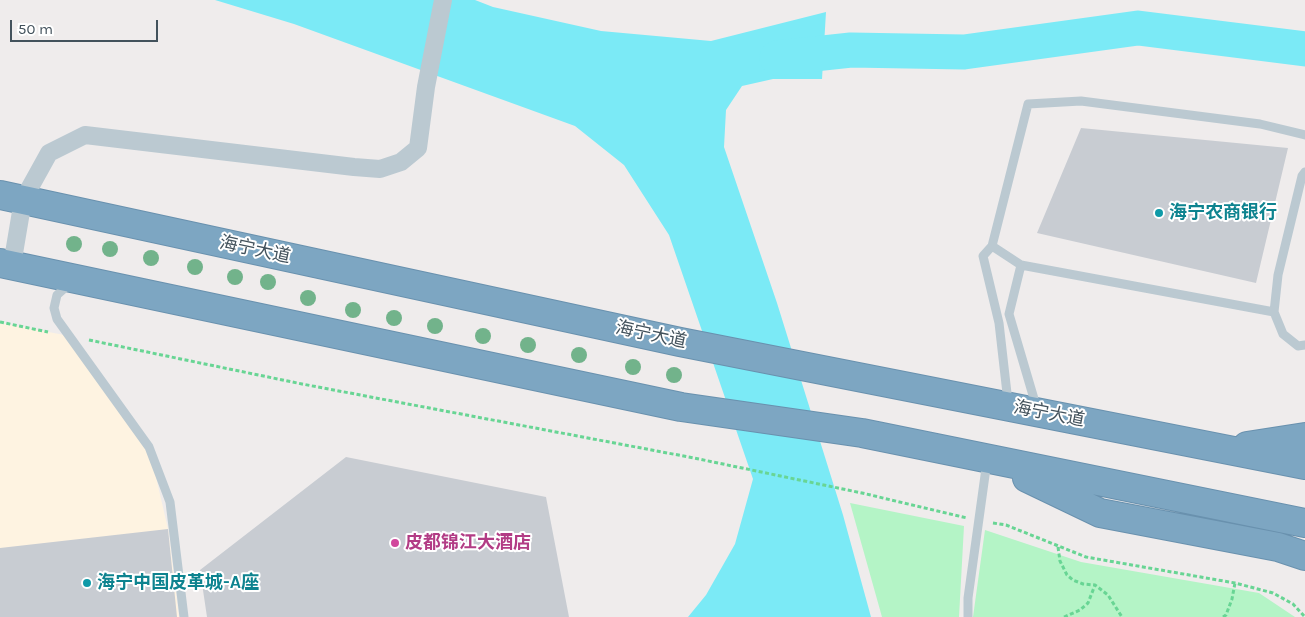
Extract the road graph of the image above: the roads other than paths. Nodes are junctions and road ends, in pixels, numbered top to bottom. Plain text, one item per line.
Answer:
1 (443, 0) edge
2 (1305, 135) edge
3 (1305, 172) edge
4 (12, 198) edge
5 (992, 246) junction
6 (6, 264) edge
7 (1021, 265) junction
8 (89, 282) junction
9 (1274, 312) junction
10 (1305, 345) edge
11 (1008, 406) junction
12 (1038, 411) junction
13 (1305, 437) edge
14 (1226, 449) junction
15 (987, 459) junction
16 (1305, 465) edge
17 (1305, 523) edge
18 (1305, 556) edge
19 (184, 617) edge
20 (968, 617) edge

1 - 4 street
2 - 5 lane
3 - 9 lane
4 - 6 street
4 - 11 highway, 海宁大道
5 - 7 lane
5 - 11 lane
6 - 8 highway
7 - 9 lane
7 - 12 lane
8 - 15 highway
8 - 19 lane
9 - 10 lane
11 - 12 highway, 海宁大道
12 - 14 highway, 海宁大道
13 - 14 highway
14 - 16 highway, 海宁大道
15 - 17 highway
15 - 18 highway
15 - 20 lane

